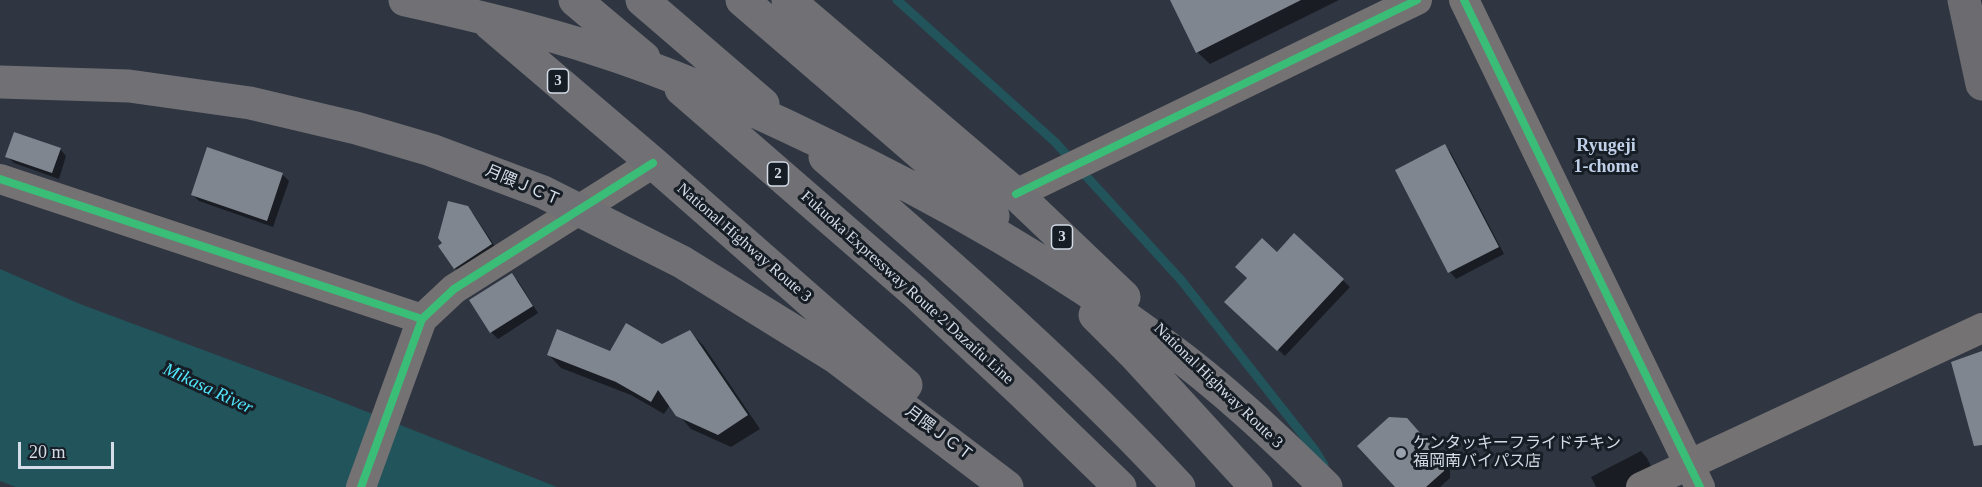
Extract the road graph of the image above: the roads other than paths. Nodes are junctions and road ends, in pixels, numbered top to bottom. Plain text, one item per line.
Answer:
1 (405, 0) edge
2 (463, 0) edge
3 (575, 0) edge
4 (642, 0) edge
5 (742, 0) edge
6 (788, 0) edge
7 (1417, 0) edge
8 (1464, 0) edge
9 (1964, 0) edge
10 (0, 82) edge
11 (1982, 84) edge
12 (653, 163) junction
13 (0, 179) edge
14 (1016, 194) junction
15 (422, 319) junction
16 (1982, 328) edge
17 (1694, 475) edge
18 (361, 487) edge
19 (1007, 487) edge
20 (1023, 487) edge
21 (1120, 487) edge
22 (1179, 487) edge
23 (1256, 487) edge
24 (1325, 487) edge
25 (1641, 487) edge

1 - 24 highway
2 - 12 highway, National Highway Route 3 / 3
3 - 21 highway, Fukuoka Expressway Route 2 Dazaifu Line / 2
4 - 22 highway
5 - 23 highway
6 - 14 highway, National Highway Route 3 / 3
7 - 14 street
8 - 17 street
9 - 11 main road
10 - 19 highway, 月隈ＪＣＴ
12 - 15 street
12 - 20 highway, National Highway Route 3 / 3
13 - 15 street
14 - 24 highway, National Highway Route 3 / 3
15 - 18 street
16 - 17 street
17 - 25 street

